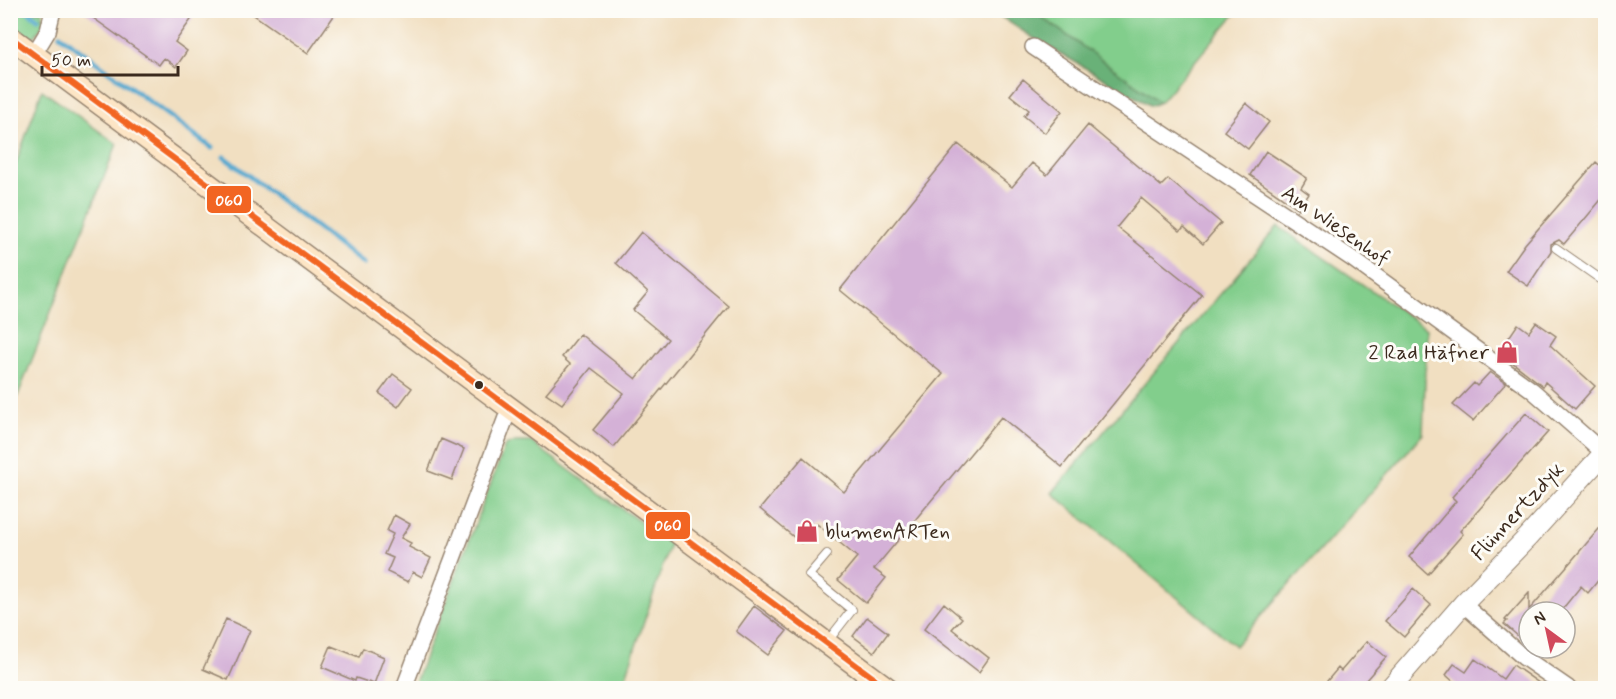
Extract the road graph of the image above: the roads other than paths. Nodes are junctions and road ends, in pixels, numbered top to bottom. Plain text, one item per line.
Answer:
1 (53, 10) edge
2 (10, 37) edge
3 (1033, 47) dead end
4 (34, 54) junction
5 (1556, 248) dead end
6 (1605, 283) edge
7 (510, 406) junction
8 (1605, 452) edge
9 (827, 554) dead end
10 (1463, 603) junction
11 (826, 643) junction
12 (404, 688) edge
13 (887, 688) edge
14 (1391, 688) edge
15 (1568, 688) edge

1 - 4 street
2 - 4 main road
3 - 8 street, Am Wiesenhof
4 - 7 main road
5 - 6 lane
7 - 11 main road
7 - 12 street
8 - 10 street, Flünnertzdyk
9 - 11 lane
10 - 14 street, Flünnertzdyk
10 - 15 street
11 - 13 main road

